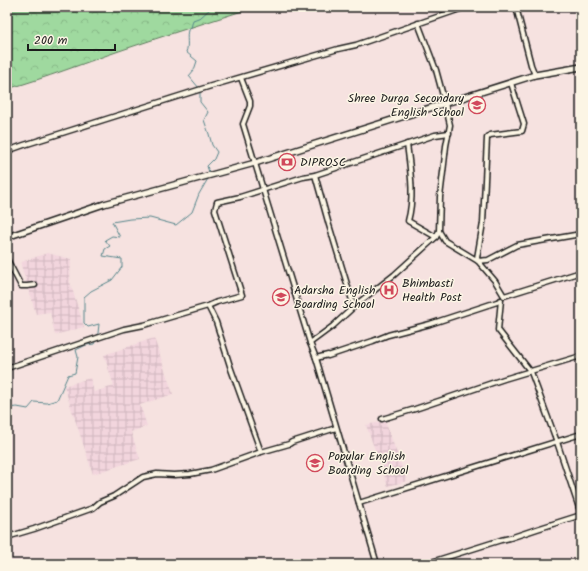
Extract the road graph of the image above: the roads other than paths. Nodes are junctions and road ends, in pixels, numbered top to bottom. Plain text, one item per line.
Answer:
1 (466, 7) edge
2 (516, 7) edge
3 (579, 7) edge
4 (418, 23) junction
5 (581, 55) edge
6 (581, 67) edge
7 (535, 75) junction
8 (241, 78) junction
9 (511, 83) junction
10 (445, 103) junction
11 (449, 133) junction
12 (407, 144) junction
13 (7, 151) edge
14 (255, 163) junction
15 (315, 175) junction
16 (263, 190) junction
17 (439, 231) junction
18 (581, 234) edge
19 (7, 236) edge
20 (436, 237) junction
21 (7, 259) edge
22 (478, 262) junction
23 (581, 272) edge
24 (35, 284) dead end
25 (208, 306) junction
26 (354, 307) junction
27 (310, 342) junction
28 (581, 356) edge
29 (316, 358) junction
30 (7, 368) edge
31 (531, 372) junction
32 (382, 419) dead end
33 (336, 428) junction
34 (581, 434) edge
35 (558, 442) junction
36 (261, 452) junction
37 (359, 503) junction
38 (581, 514) edge
39 (7, 537) edge
40 (377, 564) edge
41 (425, 564) edge

1 - 4 street
2 - 7 street
3 - 5 street
4 - 8 street
4 - 10 street
6 - 7 main road
7 - 9 main road
8 - 13 street
8 - 14 street
9 - 10 main road
9 - 22 street
10 - 11 street
10 - 14 main road
11 - 12 street
11 - 17 street
12 - 15 street
12 - 20 street
14 - 16 street
14 - 19 main road
15 - 16 street
15 - 26 street
16 - 25 street
16 - 27 street
17 - 20 street
17 - 22 street
18 - 22 street
20 - 26 street
21 - 24 street
22 - 23 street
25 - 30 street
25 - 36 street
26 - 27 street
27 - 29 street
28 - 31 street
29 - 31 street
29 - 33 street
31 - 32 street
31 - 35 street
33 - 36 street
33 - 37 street
34 - 35 street
35 - 37 street
35 - 38 street
36 - 39 street
37 - 40 street
38 - 41 street

